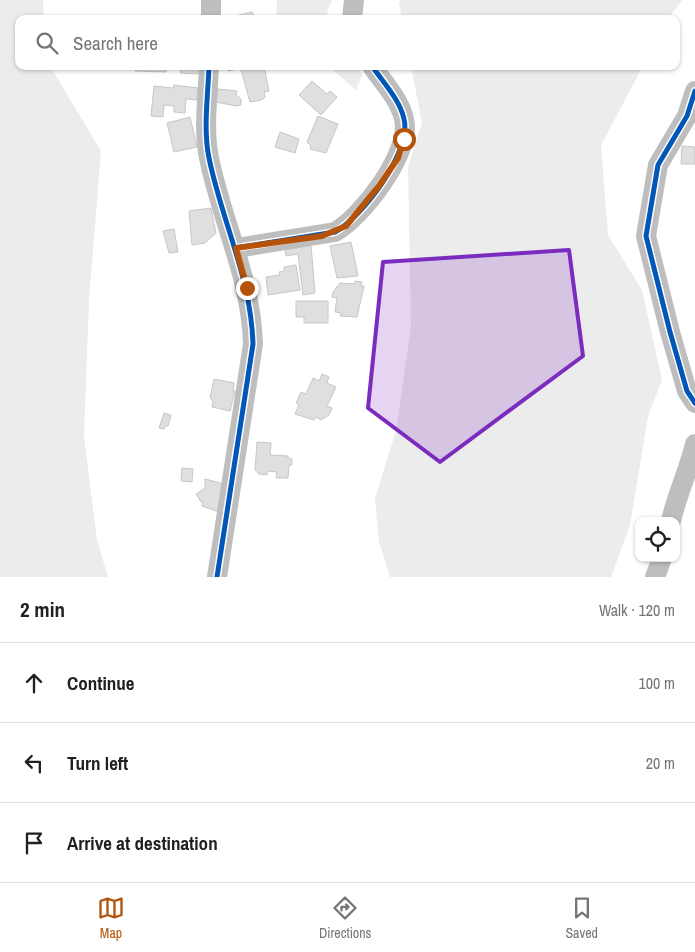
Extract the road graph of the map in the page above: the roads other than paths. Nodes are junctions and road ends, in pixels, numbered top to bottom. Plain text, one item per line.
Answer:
1 (211, 0) edge
2 (354, 0) edge
3 (211, 15) edge
4 (352, 15) edge
5 (209, 70) edge
6 (375, 70) edge
7 (695, 91) edge
8 (236, 248) junction
9 (695, 403) edge
10 (695, 444) edge
11 (672, 517) edge
12 (661, 562) edge
13 (217, 577) edge
14 (655, 577) edge

1 - 3 street
2 - 4 street
5 - 8 street
6 - 8 street
7 - 9 street
8 - 13 street
10 - 11 street
12 - 14 street

